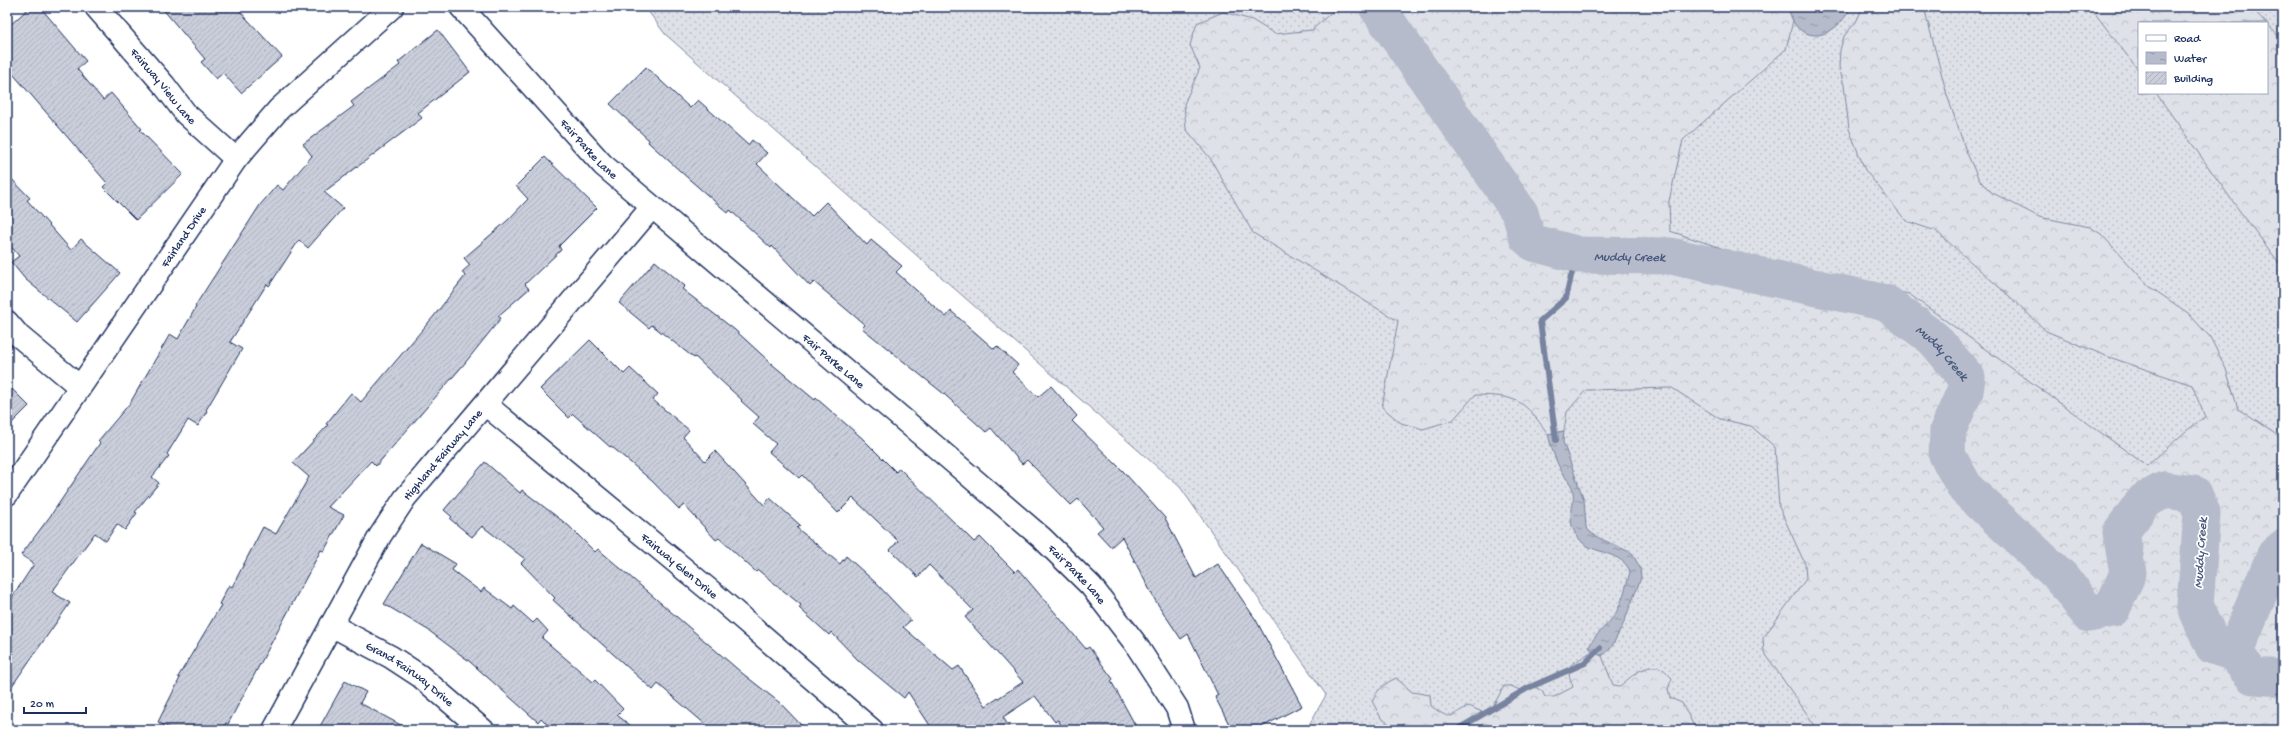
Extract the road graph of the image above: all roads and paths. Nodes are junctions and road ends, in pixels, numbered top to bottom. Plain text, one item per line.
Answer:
1 (96, 7) edge
2 (392, 7) edge
3 (461, 7) edge
4 (236, 159) junction
5 (652, 207) junction
6 (7, 322) edge
7 (80, 387) junction
8 (485, 404) junction
9 (7, 494) edge
10 (331, 625) junction
11 (274, 730) edge
12 (483, 730) edge
13 (872, 730) edge
14 (1184, 730) edge

1 - 4 street, Fairway View Lane
2 - 4 street, Fairland Drive
3 - 5 street, Fair Parke Lane
4 - 7 street, Fairland Drive
5 - 8 street, Highland Fairway Lane
5 - 14 street, Fair Parke Lane
6 - 7 street
7 - 9 street, Fairland Drive
8 - 10 street, Highland Fairway Lane
8 - 13 street, Fairway Glen Drive
10 - 11 street, Highland Fairway Lane
10 - 12 street, Grand Fairway Drive

